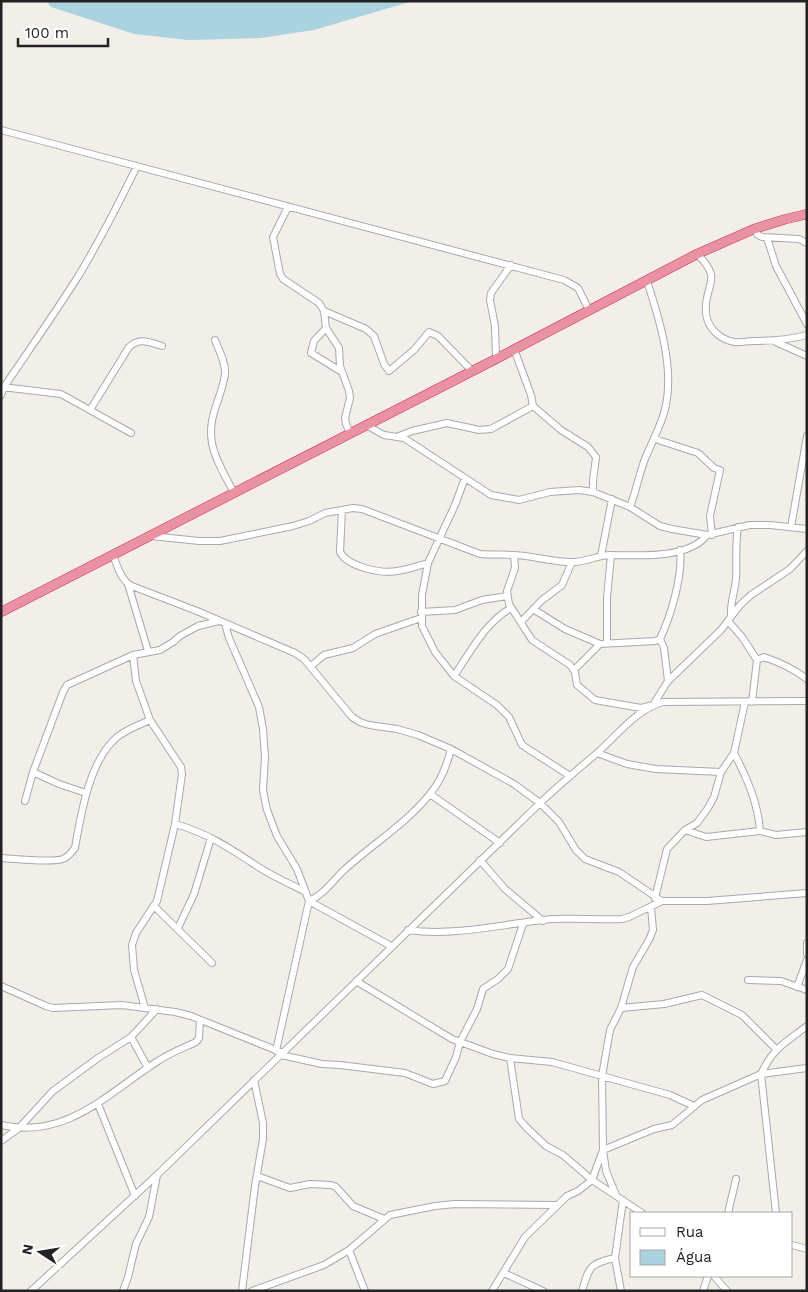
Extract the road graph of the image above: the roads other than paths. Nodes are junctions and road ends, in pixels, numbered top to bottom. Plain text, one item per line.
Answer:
1 (1, 130) edge
2 (137, 166) junction
3 (288, 207) junction
4 (807, 214) edge
5 (754, 229) junction
6 (767, 238) junction
7 (807, 243) edge
8 (697, 254) junction
9 (511, 265) junction
10 (647, 281) junction
11 (589, 310) junction
12 (324, 311) junction
13 (807, 324) edge
14 (326, 328) junction
15 (807, 335) edge
16 (215, 340) dead end
17 (776, 342) junction
18 (162, 346) dead end
19 (514, 349) junction
20 (807, 356) edge
21 (496, 359) junction
22 (472, 371) junction
23 (342, 372) junction
24 (3, 387) edge
25 (1, 395) edge
26 (533, 406) junction
27 (90, 410) junction
28 (366, 425) junction
29 (132, 433) dead end
30 (350, 433) junction
31 (399, 436) junction
32 (807, 436) edge
33 (655, 438) junction
34 (466, 478) junction
35 (593, 492) junction
36 (234, 493) junction
37 (612, 500) junction
38 (630, 507) junction
39 (342, 510) junction
40 (738, 527) junction
41 (791, 527) junction
42 (807, 529) edge
43 (710, 535) junction
44 (149, 536) junction
45 (438, 539) junction
46 (680, 550) junction
47 (807, 551) edge
48 (113, 555) junction
49 (514, 555) junction
50 (611, 555) junction
51 (601, 556) junction
52 (572, 562) junction
53 (428, 563) junction
54 (128, 584) junction
55 (507, 596) junction
56 (511, 608) junction
57 (533, 609) junction
58 (1, 612) edge
59 (201, 613) junction
60 (421, 615) junction
61 (730, 618) junction
62 (222, 622) junction
63 (521, 622) junction
64 (198, 626) junction
65 (660, 639) junction
66 (603, 644) junction
67 (148, 651) junction
68 (133, 655) junction
69 (757, 660) junction
70 (311, 666) junction
71 (574, 670) junction
72 (454, 676) junction
73 (807, 679) edge
74 (668, 681) junction
75 (807, 701) edge
76 (748, 702) junction
77 (653, 705) junction
78 (150, 720) junction
79 (451, 749) junction
80 (597, 753) junction
81 (734, 753) junction
82 (33, 772) junction
83 (720, 772) junction
84 (570, 776) junction
85 (86, 793) junction
86 (430, 794) junction
87 (25, 801) dead end
88 (540, 802) junction
89 (175, 824) junction
90 (684, 830) junction
91 (760, 831) junction
92 (807, 832) edge
93 (211, 838) junction
94 (500, 843) junction
95 (1, 858) edge
96 (480, 860) junction
97 (304, 891) junction
98 (807, 893) edge
99 (656, 898) junction
100 (309, 901) junction
101 (662, 901) junction
102 (154, 906) junction
103 (651, 907) junction
104 (543, 921) junction
105 (523, 924) junction
106 (178, 928) junction
107 (408, 930) junction
108 (807, 943) edge
109 (391, 946) junction
110 (807, 954) edge
111 (807, 960) edge
112 (212, 963) dead end
113 (748, 980) dead end
114 (356, 981) junction
115 (1, 986) edge
116 (798, 986) junction
117 (807, 990) edge
118 (145, 1008) junction
119 (621, 1008) junction
120 (157, 1009) junction
121 (200, 1020) junction
122 (807, 1026) edge
123 (130, 1037) junction
124 (460, 1042) junction
125 (776, 1050) junction
126 (280, 1053) junction
127 (510, 1058) junction
128 (148, 1068) junction
129 (807, 1068) edge
130 (761, 1074) junction
131 (602, 1076) junction
132 (254, 1080) junction
133 (98, 1104) junction
134 (694, 1106) junction
135 (1, 1125) edge
136 (19, 1128) junction
137 (1, 1141) edge
138 (603, 1150) junction
139 (157, 1175) junction
140 (256, 1176) junction
141 (736, 1179) dead end
142 (592, 1180) junction
143 (616, 1195) junction
144 (135, 1196) junction
145 (624, 1200) junction
146 (558, 1204) junction
147 (641, 1212) edge
148 (728, 1212) edge
149 (776, 1212) edge
150 (384, 1219) junction
151 (793, 1245) edge
152 (807, 1249) edge
153 (349, 1250) junction
154 (615, 1258) junction
155 (504, 1274) junction
156 (708, 1277) edge
157 (715, 1277) edge
158 (31, 1291) edge
159 (123, 1291) edge
160 (242, 1291) edge
161 (252, 1291) edge
162 (365, 1291) edge
163 (492, 1291) edge
164 (543, 1291) edge
165 (582, 1291) edge
166 (621, 1291) edge
167 (703, 1291) edge
168 (727, 1291) edge

1 - 2 street
2 - 3 street
2 - 24 street
3 - 9 street
3 - 12 street
4 - 5 highway
5 - 6 street
5 - 8 highway
6 - 7 street
6 - 13 street
8 - 10 highway
8 - 17 street
9 - 11 street
9 - 21 street
10 - 11 highway
10 - 33 street
11 - 19 highway
12 - 14 street
12 - 22 street
14 - 23 street
14 - 23 street
15 - 17 street
16 - 36 street
17 - 20 street
18 - 27 street
19 - 21 highway
19 - 26 street
21 - 22 highway
22 - 28 highway
23 - 30 street
24 - 25 street
24 - 27 street
26 - 31 street
26 - 35 street
27 - 29 street
28 - 30 highway
28 - 31 street
30 - 36 highway
31 - 34 street
32 - 41 street
33 - 38 street
33 - 43 street
34 - 35 street
34 - 45 street
35 - 37 street
36 - 44 highway
37 - 38 street
37 - 51 street
38 - 43 street
39 - 44 street
39 - 45 street
39 - 53 street
40 - 41 street
40 - 43 street
40 - 61 street
41 - 42 street
43 - 46 street
44 - 48 highway
45 - 49 street
45 - 53 street
46 - 50 street
46 - 65 street
47 - 61 street
48 - 54 street
48 - 58 highway
49 - 52 street
49 - 55 street
50 - 51 street
50 - 66 street
51 - 52 street
52 - 57 street
53 - 60 street
54 - 59 street
54 - 67 street
55 - 56 street
55 - 60 street
56 - 63 street
56 - 72 street
57 - 63 street
57 - 66 street
59 - 62 street
59 - 64 street
60 - 70 street
60 - 72 street
61 - 69 street
61 - 74 street
62 - 64 street
62 - 70 street
62 - 97 street
63 - 71 street
64 - 67 street
65 - 66 street
65 - 74 street
66 - 71 street
67 - 68 street
68 - 78 street
68 - 82 street
69 - 73 street
69 - 76 street
70 - 79 street
71 - 77 street
72 - 84 street
74 - 77 street
75 - 76 street
76 - 77 street
76 - 81 street
77 - 80 street
78 - 85 street
78 - 89 street
79 - 86 street
79 - 88 street
80 - 83 street
80 - 84 street
81 - 83 street
81 - 91 street
82 - 85 street
82 - 87 street
83 - 90 street
84 - 88 street
85 - 95 street
86 - 94 street
86 - 100 street
88 - 94 street
88 - 99 street
89 - 93 street
89 - 102 street
90 - 91 street
90 - 99 street
91 - 92 street
93 - 97 street
93 - 106 street
94 - 96 street
96 - 104 street
96 - 107 street
97 - 100 street
98 - 101 street
99 - 101 street
100 - 109 street
100 - 126 street
101 - 103 street
102 - 106 street
102 - 118 street
103 - 104 street
103 - 119 street
104 - 105 street
105 - 107 street
105 - 124 street
106 - 112 street
107 - 109 street
108 - 110 street
109 - 114 street
111 - 116 street
113 - 116 street
114 - 124 street
114 - 126 street
115 - 118 street
116 - 117 street
118 - 120 street
119 - 125 street
119 - 131 street
120 - 121 street
120 - 123 street
121 - 126 street
121 - 128 street
122 - 125 street
123 - 128 street
123 - 136 street
124 - 126 street
124 - 127 street
125 - 130 street
126 - 132 street
127 - 131 street
127 - 142 street
128 - 133 street
129 - 130 street
130 - 134 street
130 - 149 street
131 - 134 street
131 - 138 street
132 - 139 street
132 - 140 street
133 - 136 street
133 - 144 street
134 - 138 street
135 - 136 street
136 - 137 street
138 - 142 street
138 - 143 street
139 - 144 street
139 - 159 street
140 - 150 street
140 - 160 street
141 - 148 street
142 - 143 street
142 - 146 street
143 - 145 street
144 - 158 street
145 - 147 street
145 - 154 street
146 - 150 street
146 - 155 street
150 - 153 street
151 - 152 street
153 - 161 street
153 - 162 street
154 - 165 street
154 - 166 street
155 - 163 street
155 - 164 street
156 - 167 street
157 - 168 street

